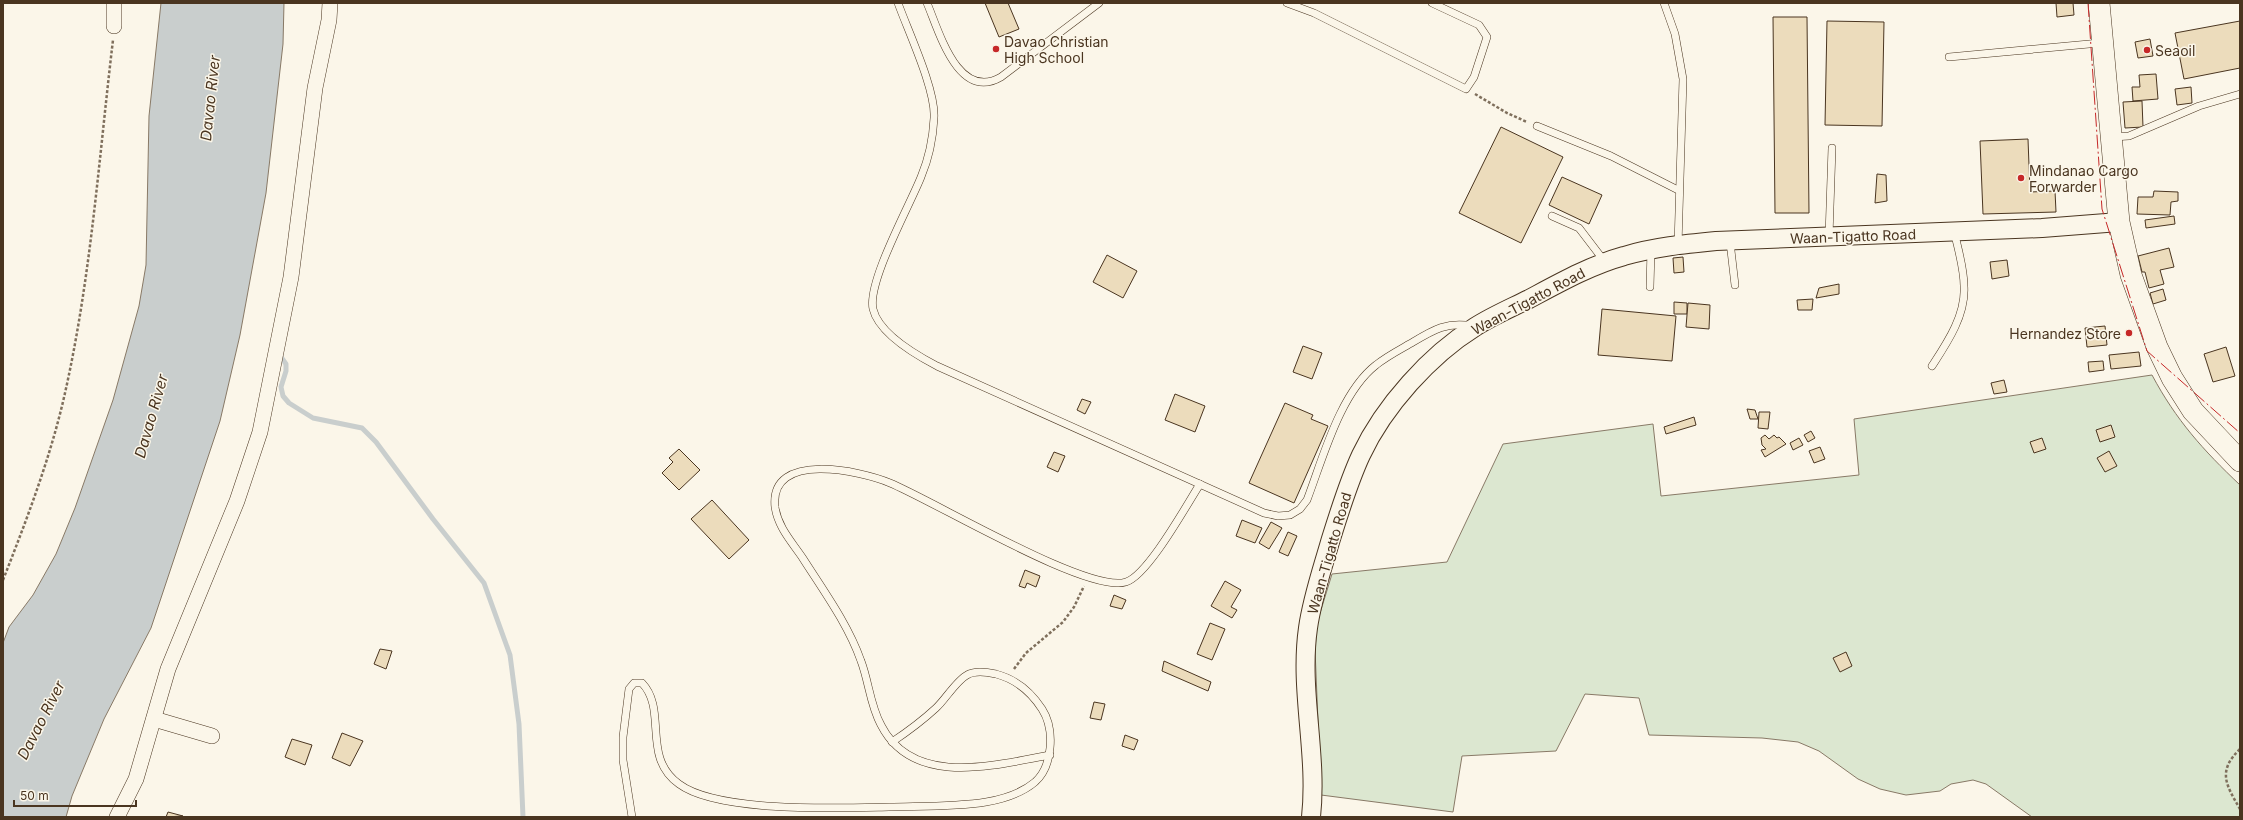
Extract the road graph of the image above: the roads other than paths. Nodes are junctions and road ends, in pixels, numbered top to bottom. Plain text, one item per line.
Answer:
1 (114, 3) edge
2 (330, 3) edge
3 (898, 3) edge
4 (927, 3) edge
5 (1099, 3) edge
6 (1287, 3) edge
7 (1432, 3) edge
8 (1664, 3) edge
9 (2098, 3) edge
10 (114, 26) road end
11 (2102, 43) junction
12 (1949, 57) dead end
13 (2240, 94) edge
14 (1537, 126) road end
15 (2112, 137) junction
16 (1832, 148) dead end
17 (1678, 190) junction
18 (1552, 216) dead end
19 (2119, 222) junction
20 (1954, 231) junction
21 (1829, 237) junction
22 (1730, 241) junction
23 (1678, 245) junction
24 (1651, 250) junction
25 (1605, 263) junction
26 (1735, 285) dead end
27 (1650, 287) dead end
28 (1476, 327) junction
29 (1932, 366) dead end
30 (2240, 461) edge
31 (1200, 484) junction
32 (154, 719) junction
33 (212, 736) dead end
34 (892, 742) junction
35 (1050, 755) junction
36 (117, 817) edge
37 (632, 817) edge
38 (1311, 817) edge

1 - 10 street
2 - 32 street
3 - 31 lane
4 - 5 lane
6 - 7 lane
8 - 17 lane
9 - 11 main road
11 - 12 lane
11 - 15 main road
13 - 15 lane
14 - 17 lane
15 - 19 main road
16 - 21 lane
17 - 23 lane
18 - 25 lane
19 - 20 street, Waan-Tigatto Road
19 - 30 main road
20 - 21 street, Waan-Tigatto Road
20 - 29 lane
21 - 22 street, Waan-Tigatto Road
22 - 23 street, Waan-Tigatto Road
22 - 26 lane
23 - 24 street, Waan-Tigatto Road
24 - 25 street, Waan-Tigatto Road
24 - 27 lane
25 - 28 street, Waan-Tigatto Road
28 - 31 lane
28 - 38 street, Waan-Tigatto Road
31 - 34 lane
32 - 33 street
32 - 36 street
34 - 35 lane
34 - 35 lane
35 - 37 lane

